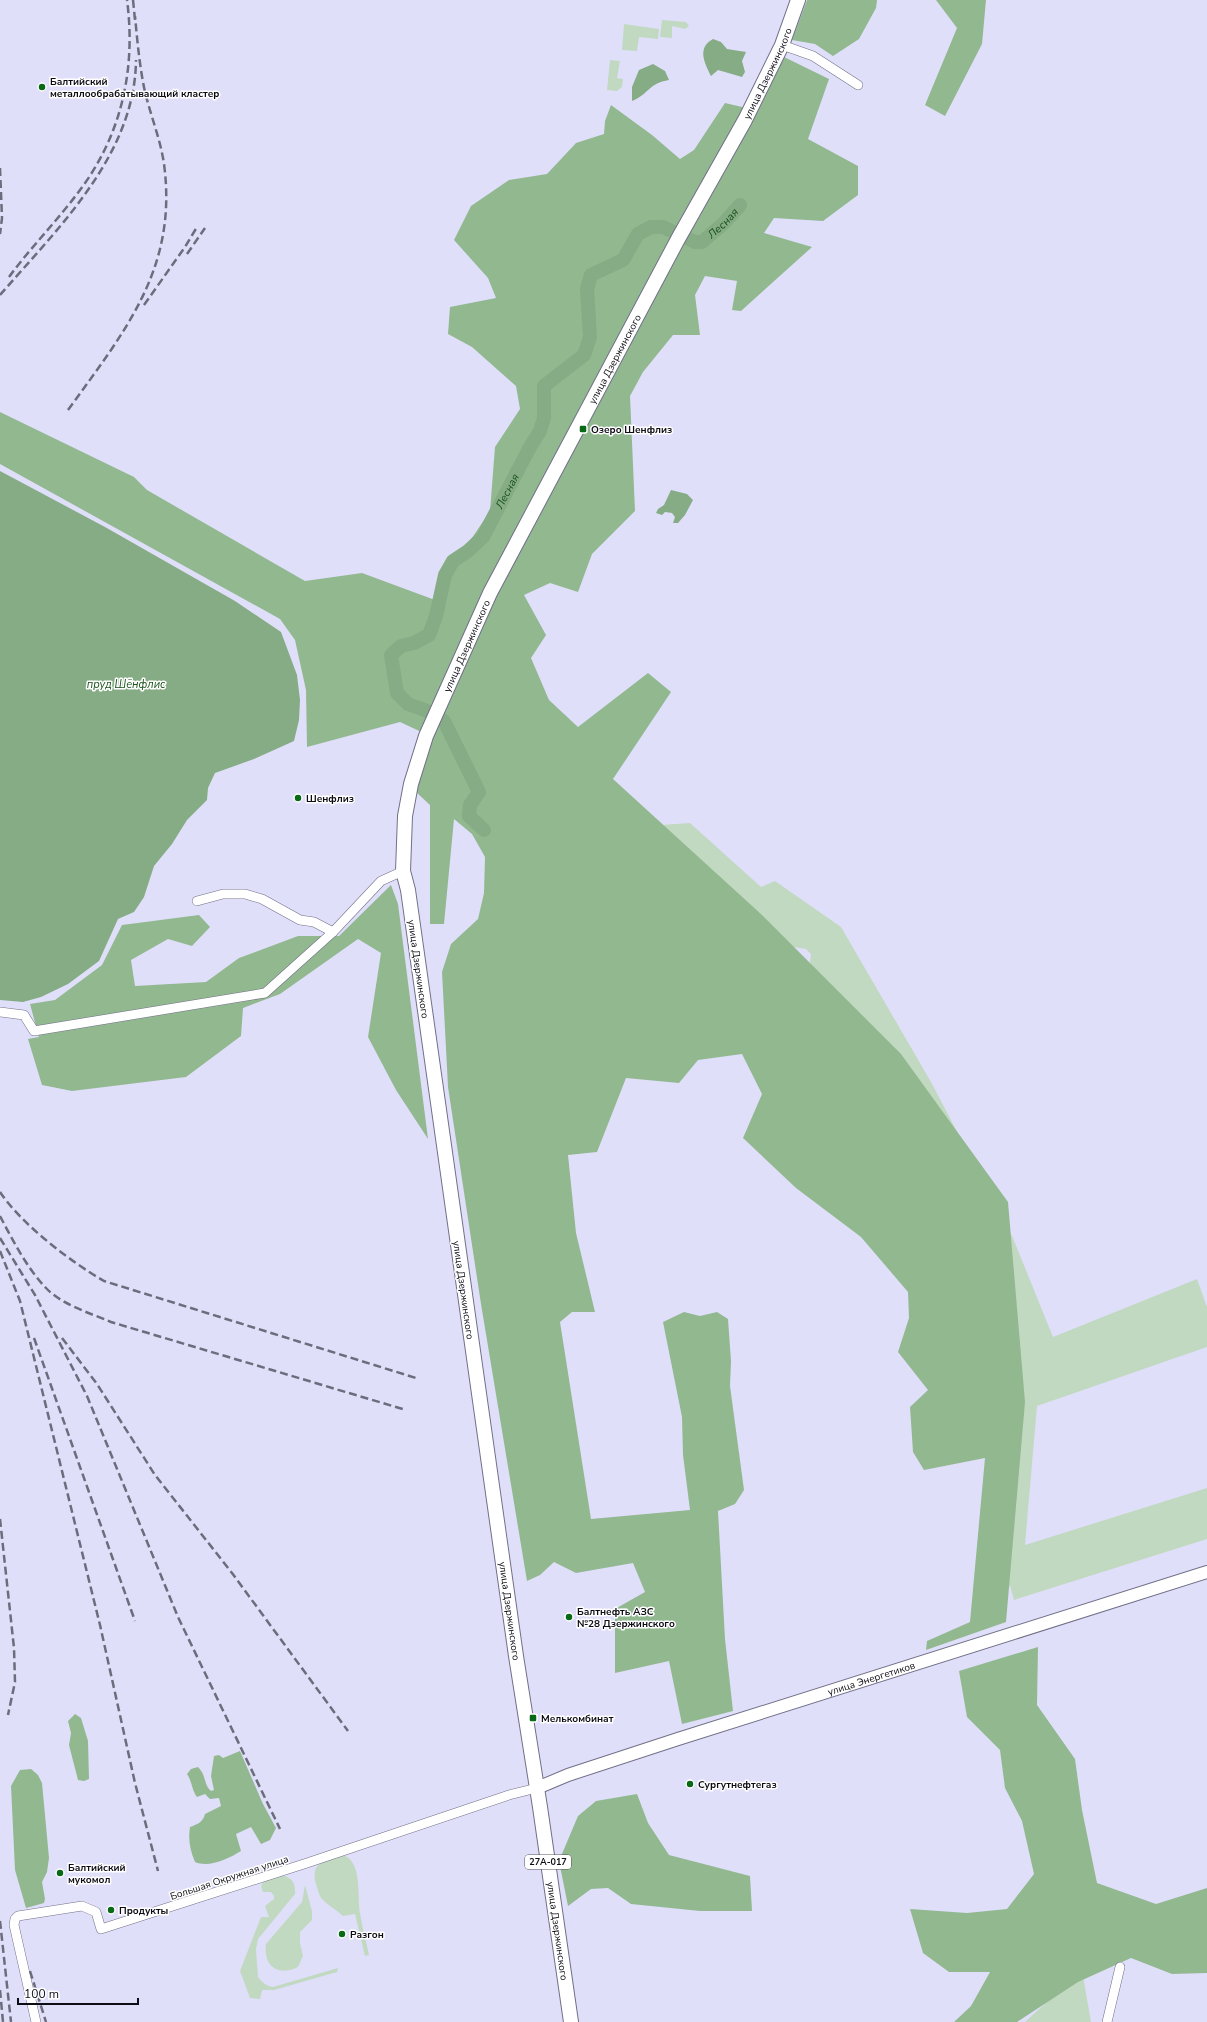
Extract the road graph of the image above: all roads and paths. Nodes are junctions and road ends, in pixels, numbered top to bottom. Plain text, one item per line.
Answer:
1 (798, 0) edge
2 (782, 45) junction
3 (858, 85) dead end
4 (403, 871) junction
5 (198, 902) dead end
6 (333, 932) junction
7 (0, 1012) edge
8 (1207, 1572) edge
9 (537, 1788) junction
10 (1120, 1967) dead end
11 (36, 2022) edge
12 (571, 2022) edge
13 (1107, 2022) edge

1 - 2 main road, улица Дзержинского
2 - 3 street
2 - 4 main road, улица Дзержинского
4 - 6 street
4 - 9 main road, улица Дзержинского
5 - 6 street
6 - 7 street
8 - 9 main road, улица Энергетиков
9 - 11 street, Большая Окружная улица
9 - 12 main road, улица Дзержинского / 27А-017
10 - 13 street

